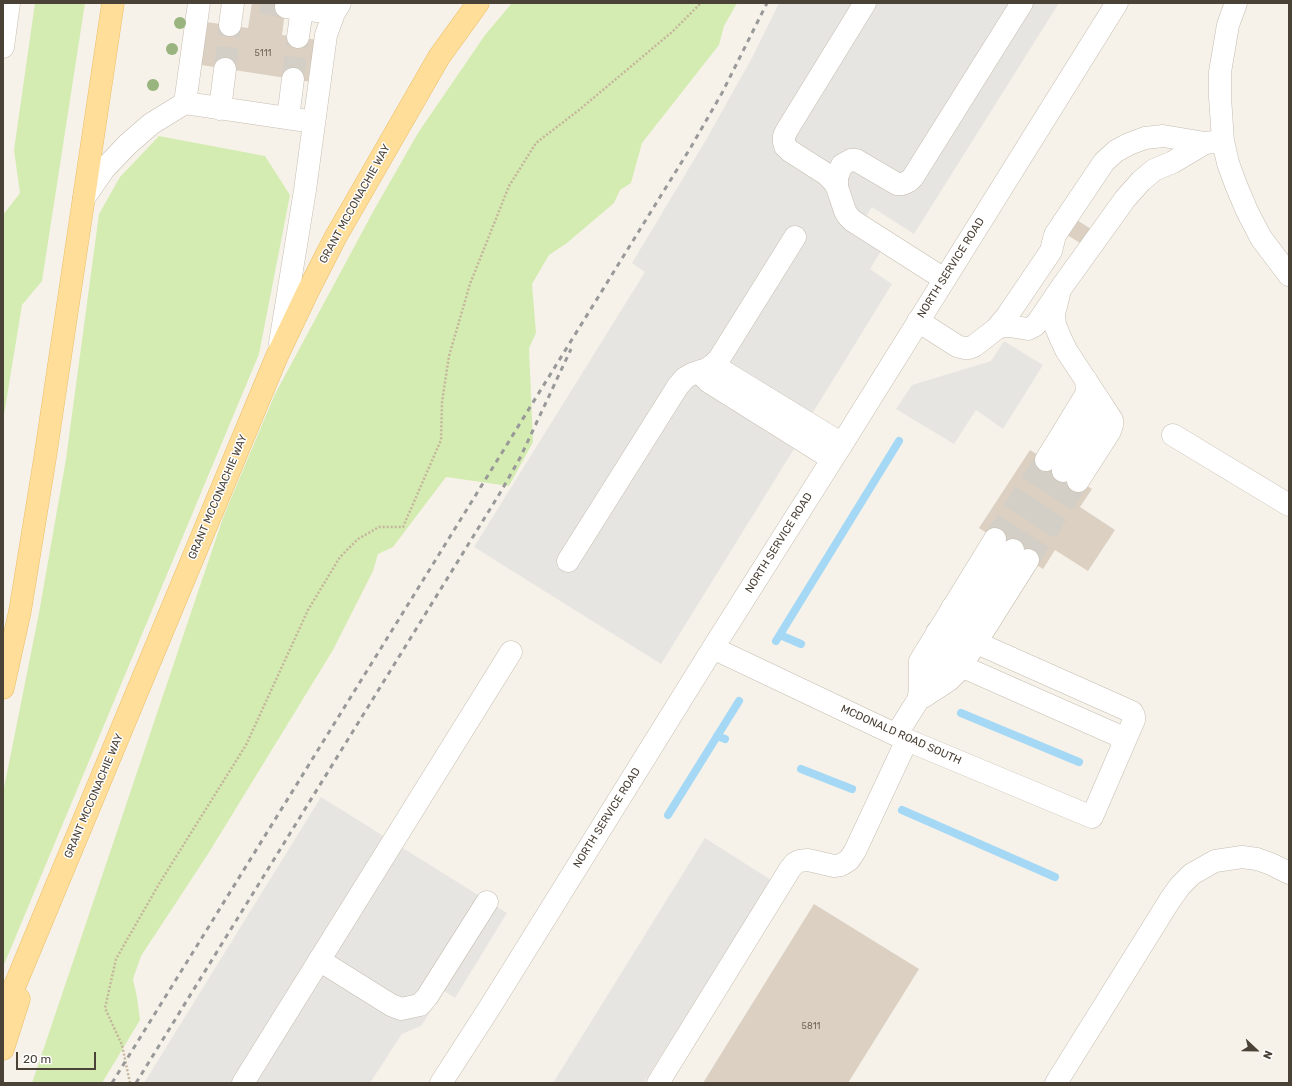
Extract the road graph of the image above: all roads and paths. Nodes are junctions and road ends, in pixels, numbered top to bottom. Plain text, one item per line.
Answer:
1 (10, 3) edge
2 (113, 3) edge
3 (199, 3) edge
4 (233, 3) edge
5 (478, 3) edge
6 (702, 3) edge
7 (865, 3) edge
8 (1022, 3) edge
9 (1116, 3) edge
10 (1236, 3) edge
11 (337, 8) edge
12 (230, 25) tunnel mouth
13 (298, 37) tunnel mouth
14 (3, 47) edge
15 (225, 69) tunnel mouth
16 (293, 79) tunnel mouth
17 (185, 104) junction
18 (220, 109) junction
19 (288, 118) junction
20 (314, 122) junction
21 (1214, 142) junction
22 (837, 188) junction
23 (84, 198) junction
24 (796, 237) dead end
25 (948, 273) junction
26 (1289, 275) edge
27 (1061, 288) junction
28 (918, 321) junction
29 (996, 330) junction
30 (277, 356) junction
31 (706, 368) junction
32 (1086, 380) junction
33 (1173, 435) dead end
34 (837, 451) junction
35 (1289, 505) edge
36 (1012, 550) tunnel mouth
37 (568, 561) dead end
38 (960, 633) junction
39 (713, 648) junction
40 (511, 652) dead end
41 (3, 688) edge
42 (1128, 734) junction
43 (902, 737) junction
44 (1289, 873) edge
45 (52, 895) junction
46 (487, 902) dead end
47 (319, 960) junction
48 (3, 1014) edge
49 (3, 1049) edge
50 (130, 1083) edge
51 (243, 1083) edge
52 (441, 1083) edge
53 (658, 1083) edge
54 (1056, 1083) edge

1 - 14 street
2 - 23 main road
3 - 17 street
4 - 12 street
5 - 30 main road, GRANT MCCONACHIE WAY
6 - 50 path
7 - 22 street
8 - 22 street
9 - 25 street, NORTH SERVICE ROAD
10 - 21 street
11 - 13 street
11 - 20 street
15 - 18 street
16 - 19 street
17 - 18 street
17 - 23 street
18 - 19 street
19 - 20 street
20 - 30 street
21 - 26 street
21 - 27 street
21 - 29 street
22 - 25 street
23 - 41 main road
24 - 31 street
25 - 28 street, NORTH SERVICE ROAD
27 - 29 street
27 - 32 street
28 - 29 street
28 - 34 street, NORTH SERVICE ROAD
30 - 45 main road, GRANT MCCONACHIE WAY
31 - 34 street
31 - 37 street
32 - 32 street
33 - 35 street
34 - 39 street, NORTH SERVICE ROAD
36 - 38 street
38 - 42 street
38 - 42 street
38 - 43 street
39 - 43 street, MCDONALD ROAD SOUTH
39 - 52 street, NORTH SERVICE ROAD
40 - 47 street
42 - 43 street, MCDONALD ROAD SOUTH
43 - 53 street
44 - 54 street
45 - 48 main road, GRANT MCCONACHIE WAY
45 - 49 main road
46 - 47 street
47 - 51 street

